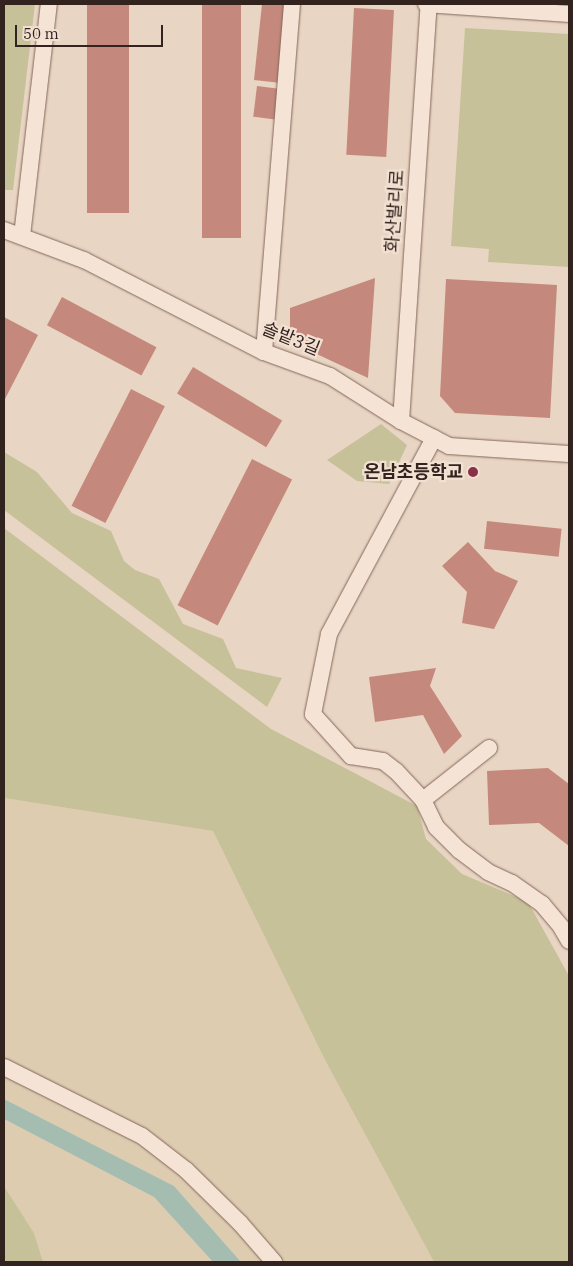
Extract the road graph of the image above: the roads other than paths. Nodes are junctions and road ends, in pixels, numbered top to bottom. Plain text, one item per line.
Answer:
1 (49, 4) edge
2 (292, 4) edge
3 (428, 4) edge
4 (569, 14) edge
5 (4, 230) edge
6 (22, 236) junction
7 (264, 352) junction
8 (401, 421) junction
9 (434, 438) junction
10 (569, 454) edge
11 (489, 748) dead end
12 (423, 800) junction
13 (569, 941) edge
14 (4, 1067) edge
15 (274, 1262) edge

1 - 6 street
2 - 7 street
3 - 4 street, 화산발리로
3 - 8 street, 화산발리로
5 - 6 street, 솔밭3길
6 - 7 street, 솔밭3길
7 - 8 street, 솔밭3길
8 - 9 street, 솔밭3길
9 - 10 street, 솔밭3길
9 - 12 street
11 - 12 street
12 - 13 street
14 - 15 street

